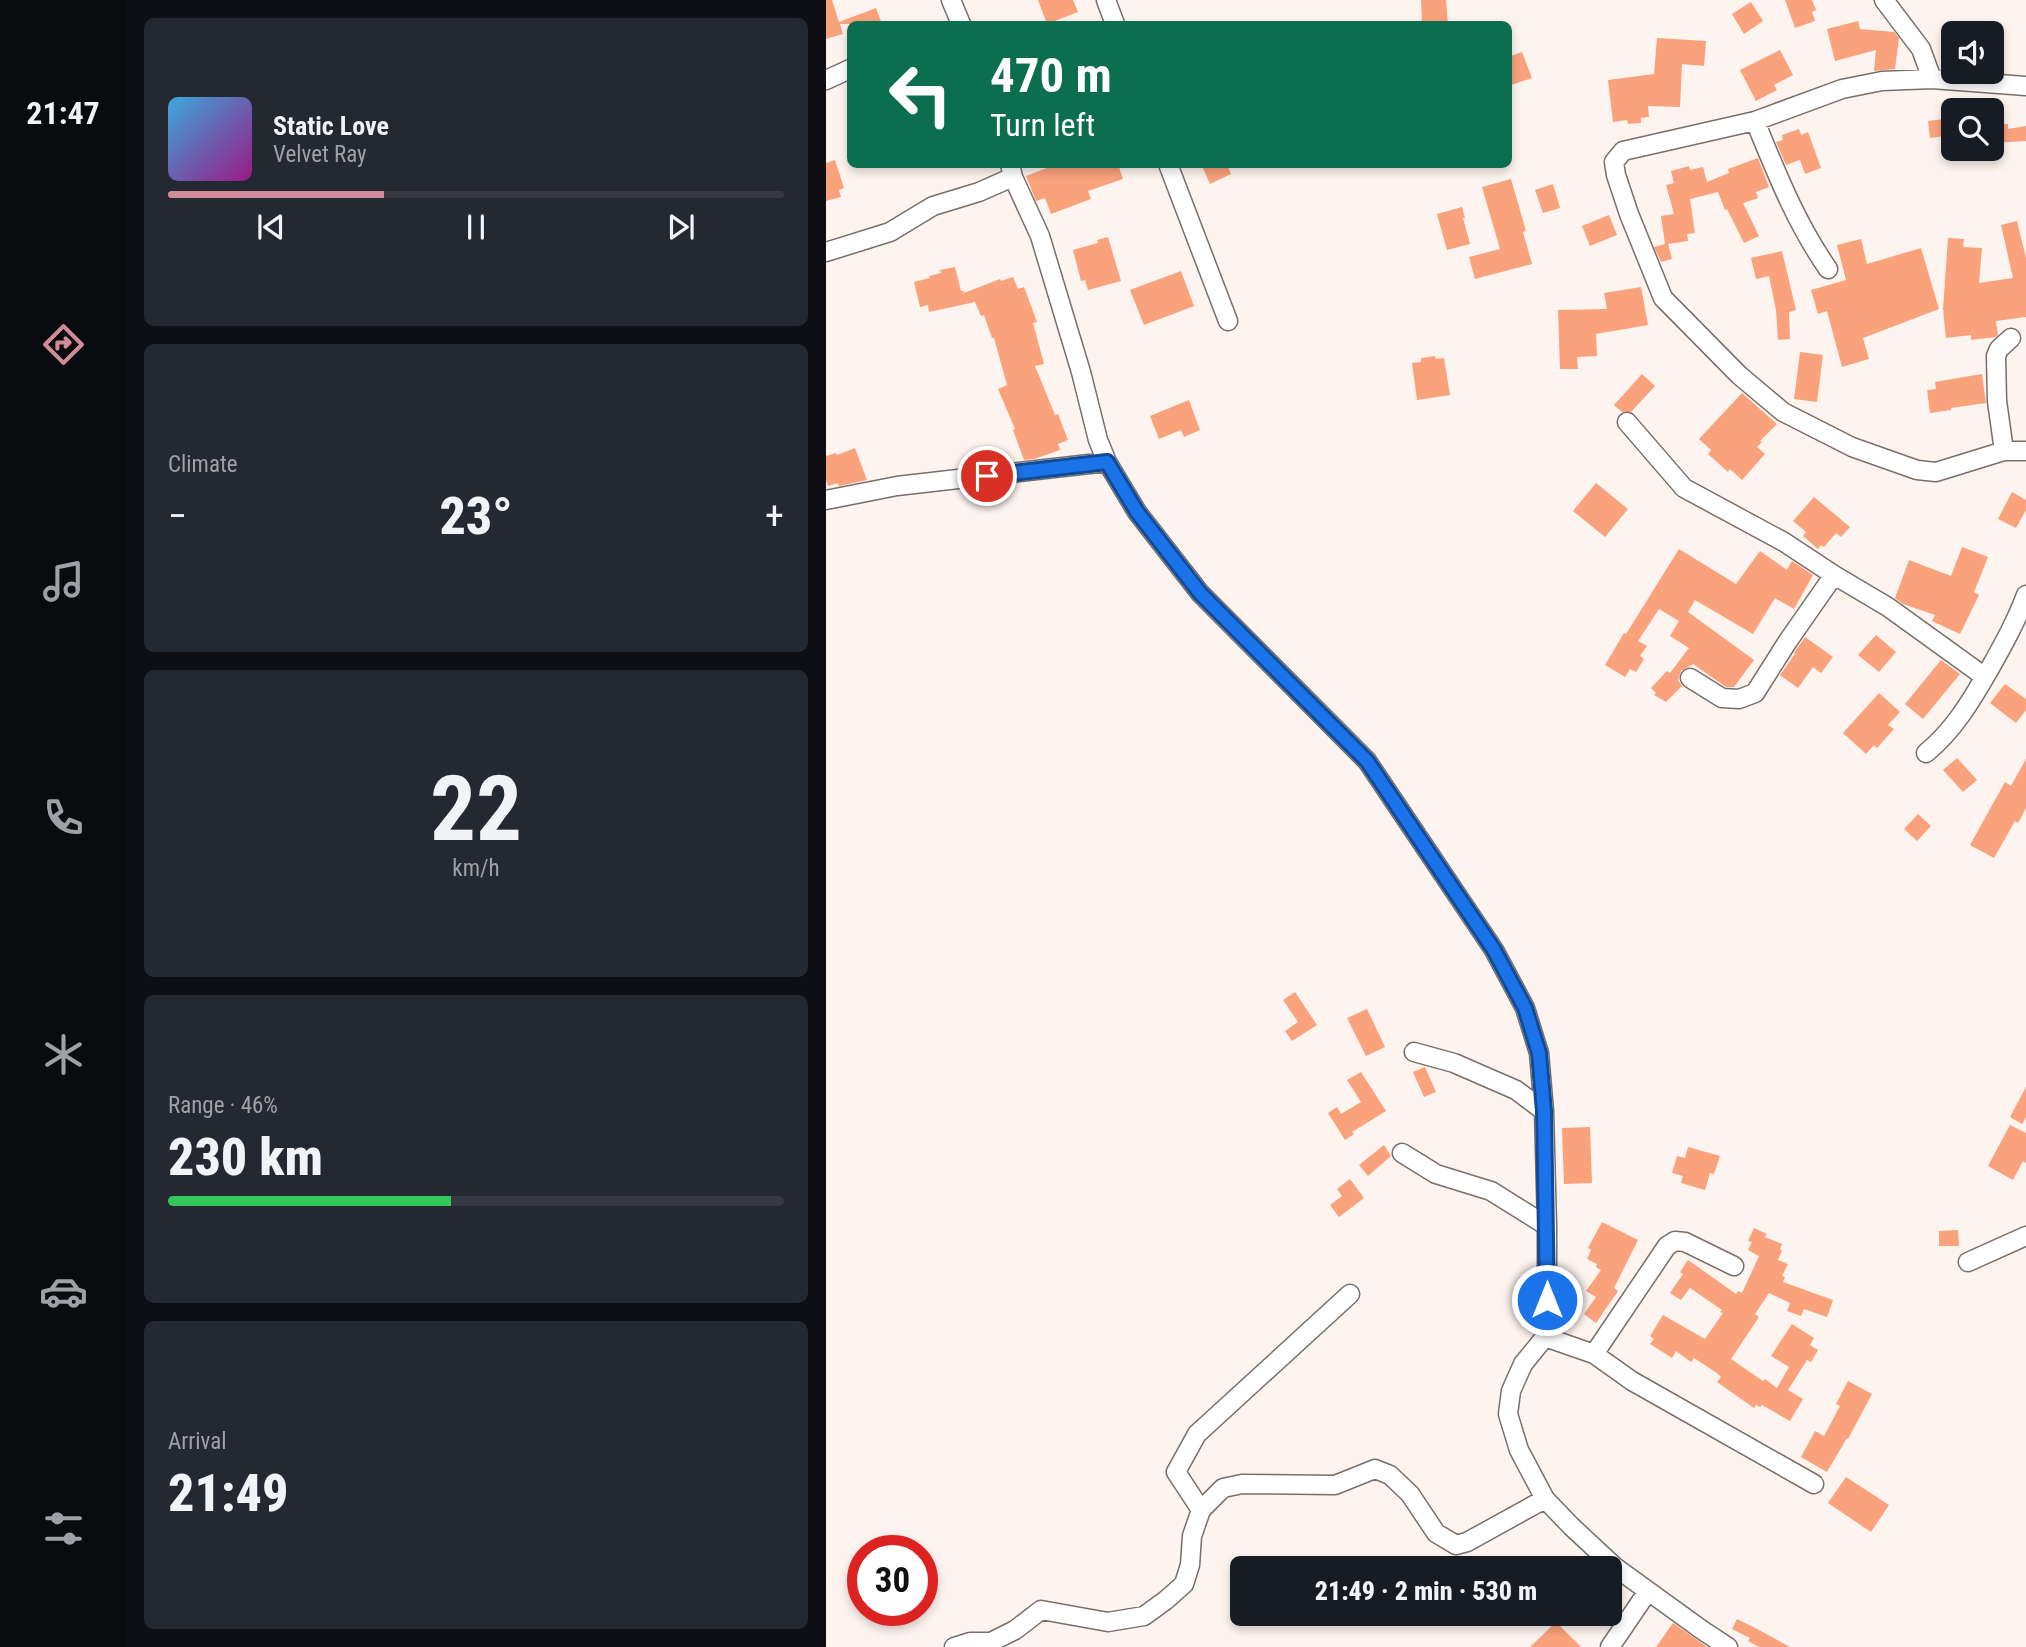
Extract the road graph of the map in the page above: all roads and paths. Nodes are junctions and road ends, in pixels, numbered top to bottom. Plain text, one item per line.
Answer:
1 (951, 0) edge
2 (1106, 0) edge
3 (1884, 0) edge
4 (960, 21) edge
5 (1114, 21) edge
6 (847, 70) edge
7 (1933, 79) junction
8 (826, 80) edge
9 (2026, 86) edge
10 (1755, 121) junction
11 (1170, 168) edge
12 (1012, 171) edge
13 (826, 252) edge
14 (1828, 269) dead end
15 (1228, 321) dead end
16 (2011, 338) dead end
17 (1627, 422) dead end
18 (2004, 451) junction
19 (2026, 451) edge
20 (1107, 462) junction
21 (826, 486) edge
22 (834, 499) edge
23 (1833, 575) junction
24 (2026, 595) edge
25 (1985, 677) junction
26 (1690, 678) dead end
27 (1926, 753) dead end
28 (1414, 1052) dead end
29 (1544, 1111) junction
30 (1402, 1153) dead end
31 (1547, 1226) junction
32 (2026, 1236) edge
33 (1968, 1262) dead end
34 (1734, 1266) dead end
35 (1350, 1294) dead end
36 (1545, 1337) junction
37 (1594, 1354) junction
38 (1814, 1484) dead end
39 (1545, 1499) junction
40 (1201, 1510) junction
41 (1648, 1591) junction
42 (954, 1647) edge
43 (1610, 1647) edge
44 (1728, 1647) edge

1 - 4 street
2 - 5 street
3 - 7 street
6 - 8 street
7 - 9 street
7 - 10 street
10 - 14 street
10 - 18 street
11 - 15 street
12 - 13 street
12 - 20 street
16 - 18 street
17 - 23 street
18 - 19 street
20 - 22 street
20 - 29 street
21 - 22 street
23 - 25 street
23 - 26 street
24 - 25 street
25 - 27 street
28 - 29 street
29 - 31 street
30 - 31 street
31 - 36 street
32 - 33 street
34 - 37 street
35 - 40 street
36 - 37 street
36 - 39 street
37 - 38 street
39 - 40 street
39 - 41 street
40 - 42 street
41 - 43 street
41 - 44 street

